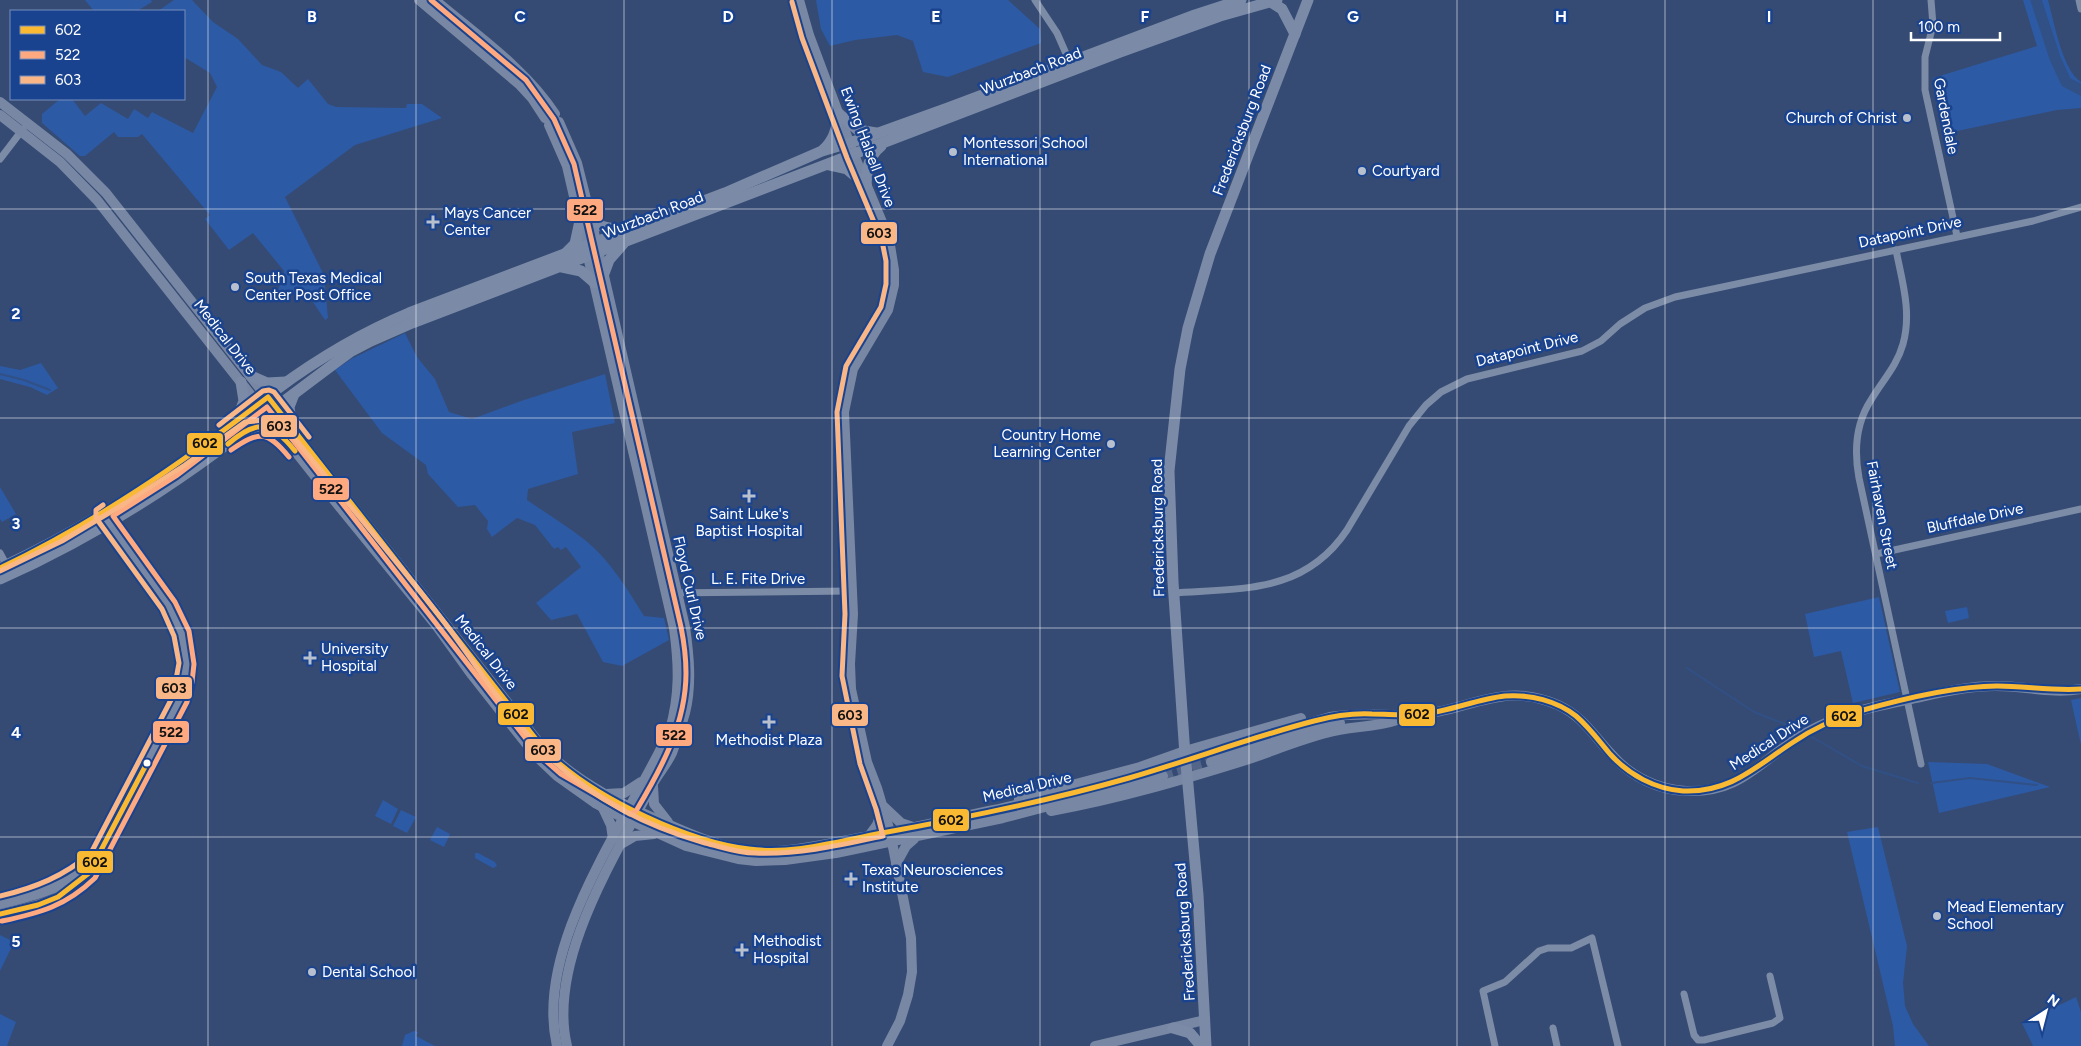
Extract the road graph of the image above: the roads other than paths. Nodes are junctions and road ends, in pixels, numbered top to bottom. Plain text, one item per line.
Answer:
1 (419, 0) edge
2 (435, 0) edge
3 (1036, 0) edge
4 (1241, 0) edge
5 (1308, 0) edge
6 (1931, 0) edge
7 (2079, 0) edge
8 (803, 1) edge
9 (1274, 1) edge
10 (2081, 8) edge
11 (445, 16) junction
12 (1295, 34) junction
13 (1072, 66) junction
14 (0, 102) edge
15 (0, 114) edge
16 (839, 114) junction
17 (552, 120) junction
18 (25, 127) junction
19 (878, 133) junction
20 (849, 142) junction
21 (885, 143) junction
22 (822, 151) junction
23 (854, 155) junction
24 (0, 159) edge
25 (828, 164) junction
26 (866, 184) junction
27 (2081, 207) edge
28 (589, 211) junction
29 (580, 221) junction
30 (1957, 236) junction
31 (625, 237) junction
32 (592, 249) junction
33 (1896, 250) junction
34 (565, 254) junction
35 (560, 266) junction
36 (599, 279) junction
37 (246, 379) junction
38 (288, 382) junction
39 (295, 392) junction
40 (268, 397) junction
41 (258, 405) junction
42 (276, 407) junction
43 (266, 415) junction
44 (236, 422) junction
45 (292, 428) junction
46 (248, 429) junction
47 (282, 435) junction
48 (2081, 509) edge
49 (105, 518) junction
50 (0, 553) edge
51 (1876, 554) junction
52 (6, 569) edge
53 (0, 579) edge
54 (851, 591) junction
55 (671, 593) junction
56 (1173, 593) junction
57 (678, 666) junction
58 (690, 666) junction
59 (2081, 689) edge
60 (498, 699) junction
61 (1908, 700) junction
62 (1415, 715) junction
63 (1397, 720) junction
64 (1185, 753) junction
65 (1921, 764) dead end
66 (1187, 776) junction
67 (649, 781) junction
68 (605, 794) junction
69 (603, 807) junction
70 (883, 807) junction
71 (995, 809) junction
72 (634, 810) junction
73 (1003, 818) junction
74 (628, 821) junction
75 (672, 826) junction
76 (915, 833) junction
77 (658, 835) junction
78 (891, 837) junction
79 (617, 841) junction
80 (870, 841) junction
81 (97, 858) junction
82 (896, 864) junction
83 (0, 904) edge
84 (0, 914) edge
85 (1770, 976) dead end
86 (1684, 994) dead end
87 (1205, 1020) junction
88 (1173, 1028) junction
89 (1553, 1028) dead end
90 (557, 1046) edge
91 (567, 1046) edge
92 (887, 1046) edge
93 (1095, 1046) edge
94 (1201, 1046) edge
95 (1206, 1046) edge
96 (1495, 1046) edge
97 (1557, 1046) edge
98 (1618, 1046) edge

1 - 11 street, Floyd Curl Drive
2 - 11 street, Floyd Curl Drive
3 - 13 street
4 - 13 main road, Wurzbach Road
5 - 12 main road, Fredericksburg Road
6 - 30 street, Gardendale
7 - 10 street
8 - 16 street, Ewing Halsell Drive
9 - 12 main road
9 - 13 main road, Wurzbach Road
11 - 17 street, Floyd Curl Drive
12 - 56 main road, Fredericksburg Road
13 - 19 main road, Wurzbach Road
13 - 21 main road, Wurzbach Road
14 - 18 street, Medical Drive
15 - 18 street, Medical Drive
16 - 19 main road
16 - 20 street, Ewing Halsell Drive
16 - 22 main road
17 - 28 street, Floyd Curl Drive
17 - 29 street, Floyd Curl Drive
18 - 24 street
18 - 37 street, Medical Drive
19 - 20 main road, Wurzbach Road
20 - 22 main road, Wurzbach Road
20 - 23 street, Ewing Halsell Drive
21 - 23 main road, Wurzbach Road
21 - 26 main road
22 - 31 main road, Wurzbach Road
23 - 25 main road, Wurzbach Road
23 - 26 street, Ewing Halsell Drive
25 - 26 main road
25 - 31 main road, Wurzbach Road
26 - 54 street, Ewing Halsell Drive
27 - 30 street, Datapoint Drive
28 - 31 main road
28 - 32 street, Floyd Curl Drive
29 - 32 street, Floyd Curl Drive
29 - 34 main road
30 - 33 street, Datapoint Drive
31 - 32 main road, Wurzbach Road
31 - 36 main road
32 - 34 main road, Wurzbach Road
32 - 35 main road, Wurzbach Road
32 - 36 street, Floyd Curl Drive
33 - 51 street, Fairhaven Street
33 - 56 street, Datapoint Drive
34 - 38 main road, Wurzbach Road
35 - 36 main road
35 - 39 main road, Wurzbach Road
36 - 55 street, Floyd Curl Drive
37 - 38 main road
37 - 40 street, Medical Drive
37 - 41 street, Medical Drive
37 - 44 main road
38 - 40 main road, Wurzbach Road
39 - 42 main road, Wurzbach Road
39 - 45 main road
40 - 41 main road, Wurzbach Road
40 - 42 street, Medical Drive
41 - 43 street, Medical Drive
41 - 44 main road, Wurzbach Road
42 - 43 main road, Wurzbach Road
42 - 45 street, Medical Drive
43 - 46 main road, Wurzbach Road
43 - 47 street, Medical Drive
44 - 49 main road, Wurzbach Road
45 - 60 street, Medical Drive
46 - 47 main road
46 - 49 main road, Wurzbach Road
47 - 60 street, Medical Drive
48 - 51 street, Bluffdale Drive
49 - 52 main road, Wurzbach Road
49 - 81 street
50 - 52 street
51 - 61 street, Fairhaven Street
52 - 53 main road, Wurzbach Road
54 - 55 street, L. E. Fite Drive
54 - 70 street, Ewing Halsell Drive
55 - 57 street, Floyd Curl Drive
55 - 58 street, Floyd Curl Drive
56 - 64 main road, Fredericksburg Road
57 - 58 street
57 - 67 street, Floyd Curl Drive
58 - 67 street, Floyd Curl Drive
59 - 61 street, Medical Drive
60 - 68 street, Medical Drive
60 - 69 street, Medical Drive
61 - 62 street, Medical Drive
61 - 65 street, Fairhaven Street
62 - 63 street, Medical Drive
62 - 63 street, Medical Drive
62 - 64 street
63 - 66 street
64 - 66 main road, Fredericksburg Road, bridge
64 - 71 street
66 - 73 street
66 - 87 main road, Fredericksburg Road
67 - 68 street
67 - 72 street, Floyd Curl Drive
67 - 75 street
68 - 72 street, Medical Drive
69 - 74 street, Medical Drive
69 - 79 street
70 - 76 street
70 - 78 street, Ewing Halsell Drive
70 - 80 street
71 - 73 street, Medical Drive
71 - 76 street, Medical Drive
72 - 74 street, Floyd Curl Drive
72 - 75 street, Medical Drive
73 - 76 street, Medical Drive
74 - 77 street, Medical Drive
74 - 79 street, Floyd Curl Drive
75 - 80 street, Medical Drive
76 - 78 street, Medical Drive
76 - 82 street
77 - 79 street
77 - 80 street, Medical Drive
78 - 80 street, Medical Drive
78 - 82 street, Ewing Halsell Drive
79 - 90 street, Floyd Curl Drive
79 - 91 street, Floyd Curl Drive
80 - 82 street
81 - 83 street
81 - 84 street
82 - 92 street, Ewing Halsell Drive
85 - 86 street
87 - 88 street
87 - 95 main road, Fredericksburg Road
88 - 93 street
88 - 94 main road
89 - 97 street
96 - 98 street

